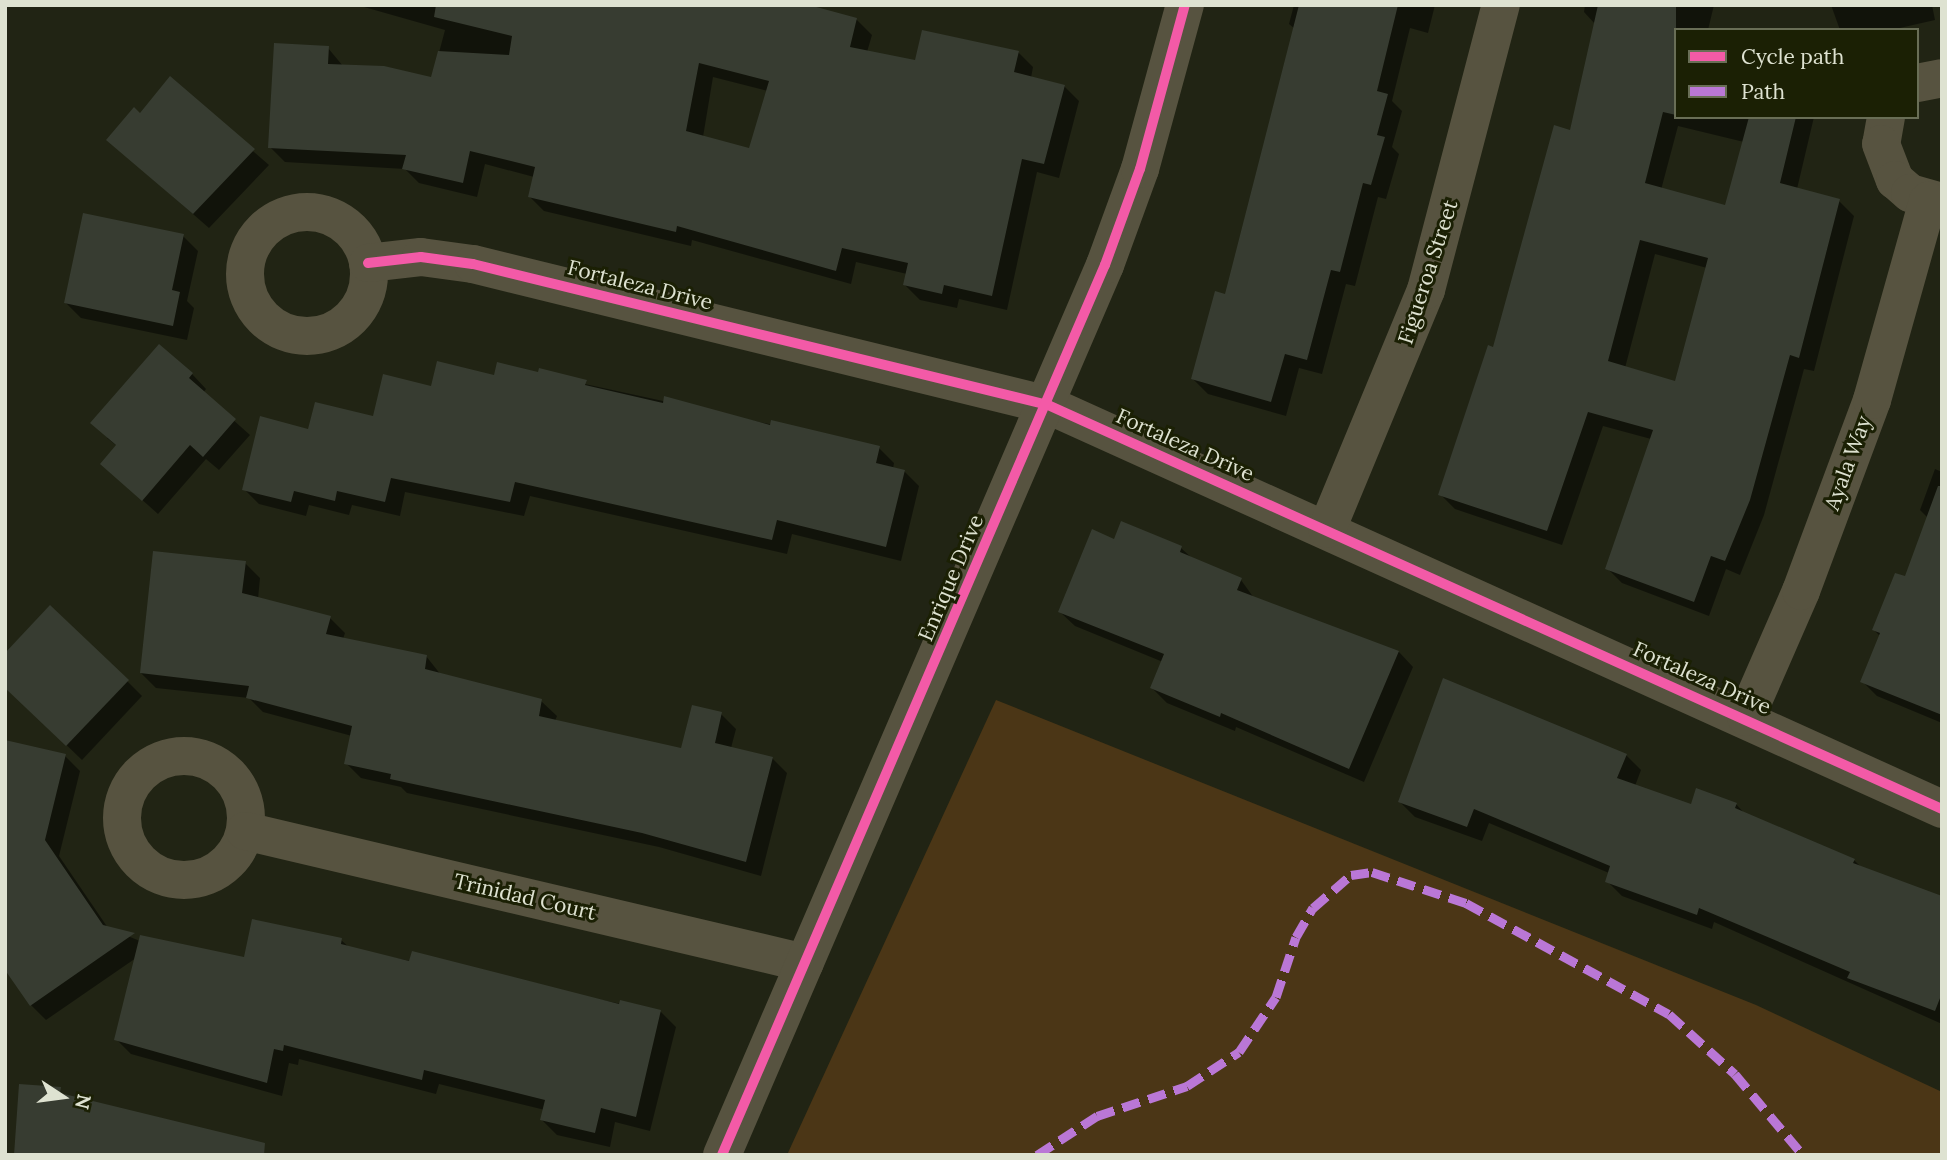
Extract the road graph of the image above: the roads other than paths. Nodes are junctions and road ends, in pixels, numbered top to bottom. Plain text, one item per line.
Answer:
1 (1184, 5) edge
2 (1501, 5) edge
3 (1942, 78) edge
4 (1919, 83) edge
5 (1886, 119) edge
6 (1935, 201) edge
7 (369, 263) dead end
8 (1048, 405) junction
9 (1327, 529) junction
10 (1746, 717) junction
11 (1942, 809) edge
12 (245, 831) dead end
13 (805, 964) junction
14 (722, 1155) edge

1 - 8 street, Enrique Drive
2 - 9 street, Figueroa Street
3 - 4 street
5 - 6 street, Ayala Way
6 - 10 street, Ayala Way
7 - 8 street, Fortaleza Drive
8 - 9 street, Fortaleza Drive
8 - 13 street, Enrique Drive
9 - 10 street, Fortaleza Drive
10 - 11 street, Fortaleza Drive
12 - 13 street, Trinidad Court
13 - 14 street, Enrique Drive

